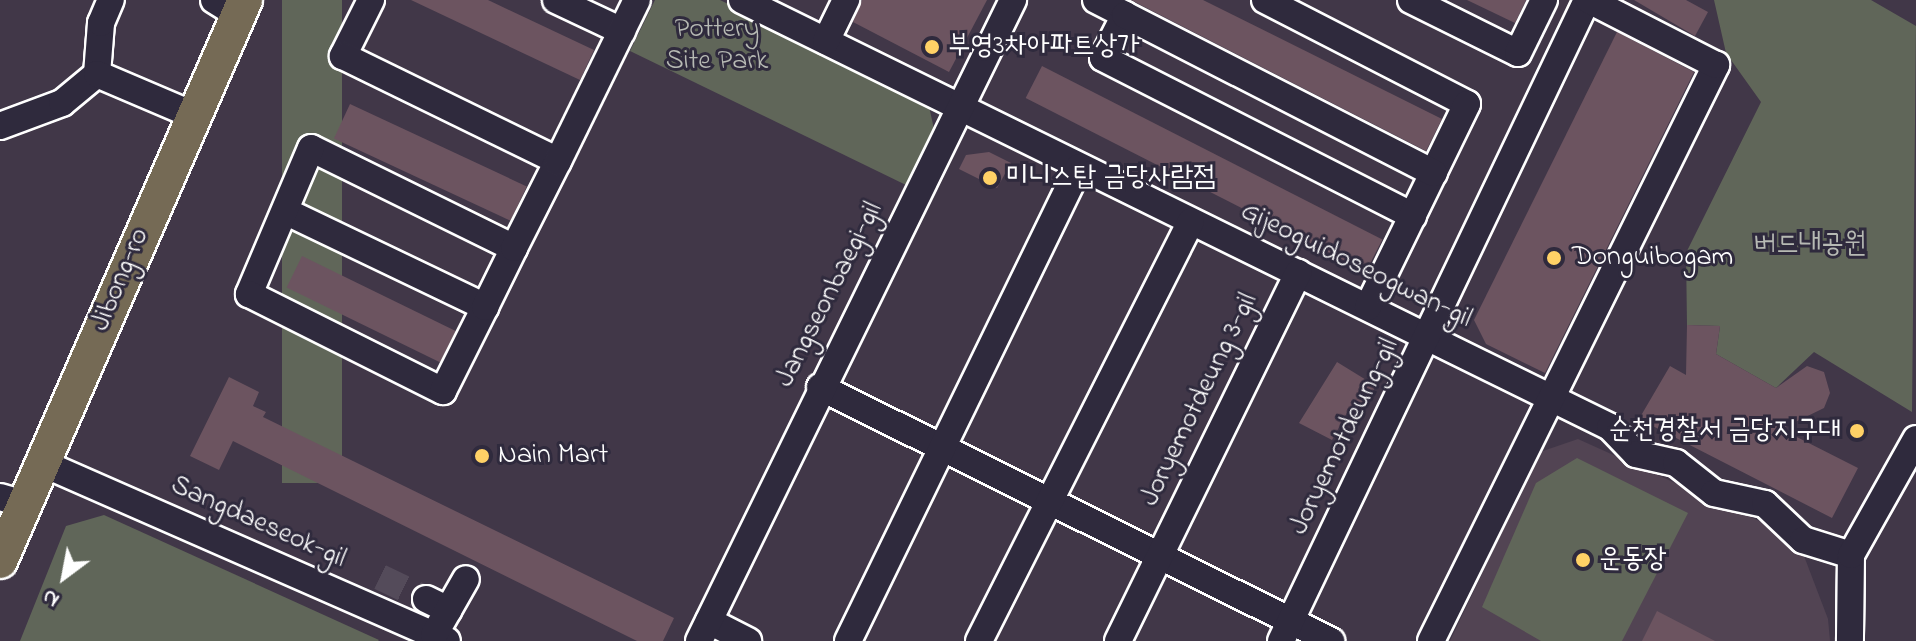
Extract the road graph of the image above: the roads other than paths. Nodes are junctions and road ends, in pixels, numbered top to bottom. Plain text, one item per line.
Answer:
1 (111, 0) edge
2 (371, 0) edge
3 (556, 0) edge
4 (637, 0) edge
5 (742, 0) edge
6 (846, 0) edge
7 (1013, 0) edge
8 (1096, 0) edge
9 (1265, 0) edge
10 (1411, 0) edge
11 (1544, 0) edge
12 (1588, 0) edge
13 (232, 5) edge
14 (1125, 15) junction
15 (622, 31) junction
16 (826, 41) junction
17 (97, 74) junction
18 (959, 108) junction
19 (193, 115) junction
20 (0, 126) edge
21 (558, 161) junction
22 (1079, 167) junction
23 (1434, 173) junction
24 (287, 212) junction
25 (1413, 216) junction
26 (1191, 221) junction
27 (514, 248) junction
28 (1298, 273) junction
29 (485, 307) junction
30 (1368, 307) junction
31 (1428, 338) junction
32 (820, 387) junction
33 (1547, 397) junction
34 (1916, 439) edge
35 (942, 448) junction
36 (42, 463) junction
37 (12, 500) edge
38 (1050, 500) junction
39 (1160, 555) junction
40 (1851, 555) junction
41 (0, 561) edge
42 (466, 579) dead end
43 (1286, 630) edge
44 (704, 631) edge
45 (441, 638) edge
46 (748, 641) edge
47 (848, 641) edge
48 (979, 641) edge
49 (1118, 641) edge
50 (1331, 641) edge
51 (1431, 641) edge
52 (1850, 641) edge

1 - 17 street
2 - 21 street
3 - 15 street
4 - 15 street
5 - 16 street, Gijeoguidoseogwan-gil
6 - 16 street
7 - 18 street, Jangseonbaegi-gil
8 - 14 street
9 - 23 street
10 - 11 street
12 - 31 street, Joryemotdeung-gil
12 - 33 street
13 - 19 main road, Jibong-ro
14 - 23 street
14 - 25 street
15 - 21 street
16 - 18 street, Gijeoguidoseogwan-gil
17 - 19 street
17 - 20 street
18 - 22 street, Gijeoguidoseogwan-gil
18 - 32 street, Jangseonbaegi-gil
19 - 36 main road, Jibong-ro
21 - 27 street
22 - 26 street, Gijeoguidoseogwan-gil
22 - 35 street
23 - 25 street
24 - 27 street
24 - 29 street
24 - 29 street
25 - 30 street
26 - 28 street, Gijeoguidoseogwan-gil
26 - 38 street
27 - 29 street
28 - 30 street, Gijeoguidoseogwan-gil
28 - 39 street, Joryemotdeung 3-gil
30 - 31 street, Gijeoguidoseogwan-gil
31 - 33 street, Gijeoguidoseogwan-gil
31 - 43 street, Joryemotdeung-gil
32 - 35 street, Joryemotdeung 3-gil
32 - 44 street, Jangseonbaegi-gil
33 - 40 street, Gijeoguidoseogwan-gil
33 - 51 street
34 - 40 street
35 - 38 street, Joryemotdeung 3-gil
35 - 47 street
36 - 37 main road, Jibong-ro
36 - 45 street, Sangdaeseok-gil
37 - 41 main road, Jibong-ro
38 - 39 street, Joryemotdeung 3-gil
38 - 48 street
39 - 43 street, Joryemotdeung 3-gil
39 - 49 street, Joryemotdeung 3-gil
40 - 52 street
42 - 45 street
43 - 50 street, Joryemotdeung 3-gil
44 - 46 street, Jangseonbaegi-gil

